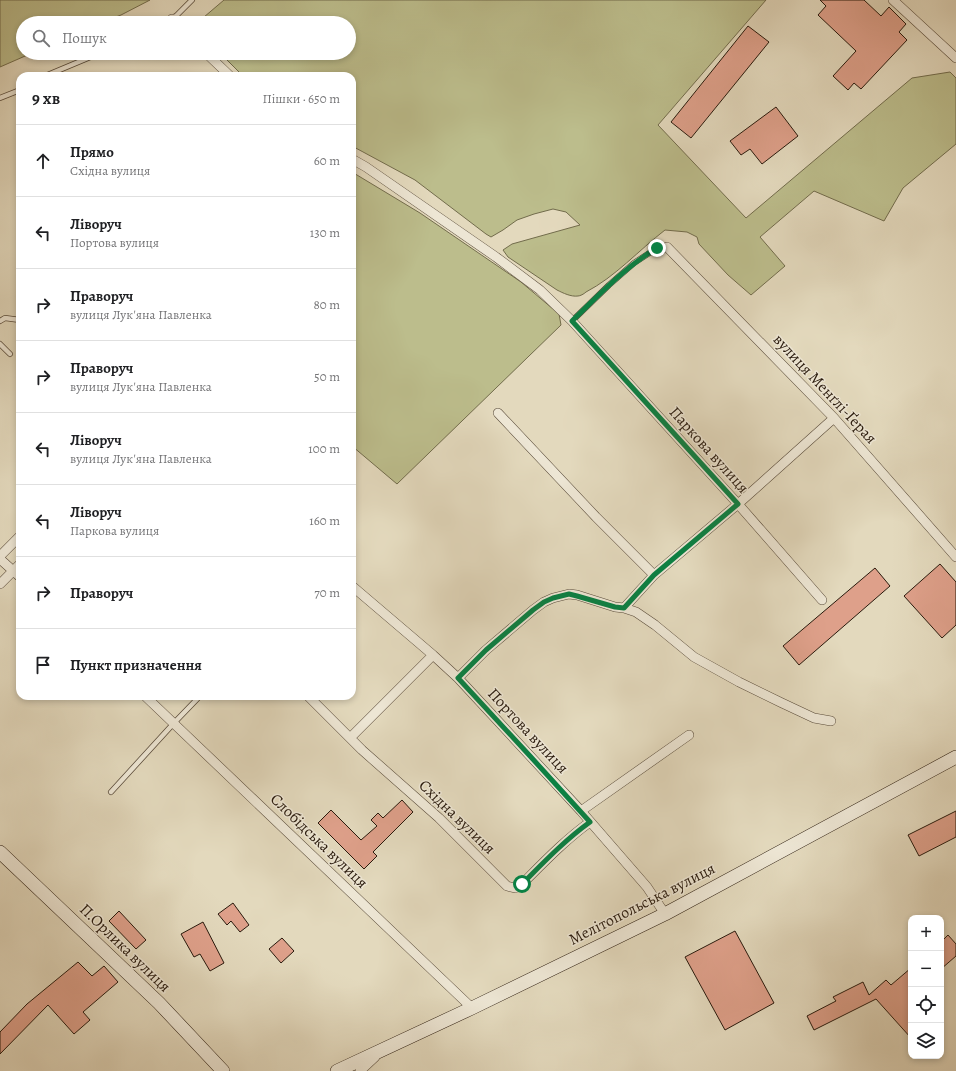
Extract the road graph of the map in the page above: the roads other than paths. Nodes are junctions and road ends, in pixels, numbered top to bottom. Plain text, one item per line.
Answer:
1 (192, 0) edge
2 (894, 0) edge
3 (178, 16) edge
4 (956, 58) edge
5 (83, 60) edge
6 (213, 60) edge
7 (55, 72) edge
8 (226, 72) edge
9 (16, 92) edge
10 (0, 98) edge
11 (356, 161) edge
12 (667, 247) joint
13 (16, 319) edge
14 (0, 321) edge
15 (572, 321) junction
16 (0, 344) edge
17 (10, 354) dead end
18 (498, 413) dead end
19 (834, 418) junction
20 (738, 504) junction
21 (16, 540) edge
22 (0, 556) edge
23 (956, 557) edge
24 (0, 559) edge
25 (16, 570) edge
26 (16, 572) edge
27 (654, 575) junction
28 (0, 584) edge
29 (356, 589) edge
30 (822, 600) dead end
31 (624, 608) junction
32 (433, 655) junction
33 (458, 678) junction
34 (149, 700) edge
35 (196, 700) edge
36 (312, 700) edge
37 (830, 721) dead end
38 (174, 723) junction
39 (689, 735) dead end
40 (351, 737) junction
41 (956, 757) edge
42 (111, 792) dead end
43 (581, 811) junction
44 (590, 822) junction
45 (0, 852) edge
46 (664, 914) junction
47 (472, 1008) junction
48 (381, 1050) junction
49 (223, 1071) edge
50 (337, 1071) edge
51 (360, 1071) edge

1 - 3 lane
2 - 4 street
5 - 7 lane
6 - 8 street
9 - 10 lane
11 - 15 street, Паркова вулиця
12 - 15 lane
12 - 19 street, вулиця Менґлі-Ґерая
13 - 14 lane
15 - 20 street, Паркова вулиця
16 - 17 lane
18 - 27 street
19 - 20 street
19 - 23 street, вулиця Менґлі-Ґерая
20 - 27 street
20 - 30 street, Паркова вулиця
21 - 22 street
24 - 25 street
26 - 28 street
27 - 31 street
29 - 32 street, Портова вулиця
31 - 33 street
31 - 37 street
32 - 33 street, Портова вулиця
32 - 40 street
33 - 43 street, Портова вулиця
34 - 38 street, Слобідська вулиця
35 - 38 lane
36 - 40 street, Східна вулиця
38 - 42 lane
38 - 47 street, Слобідська вулиця
39 - 43 street
40 - 44 street, Східна вулиця
41 - 46 main road, Мелітопольська вулиця
43 - 44 street, Портова вулиця
44 - 46 street, Портова вулиця
45 - 49 main road, П.Орлика вулиця
46 - 47 main road, Мелітопольська вулиця
47 - 48 main road, Мелітопольська вулиця
48 - 50 main road, Мелітопольська вулиця
48 - 51 street

